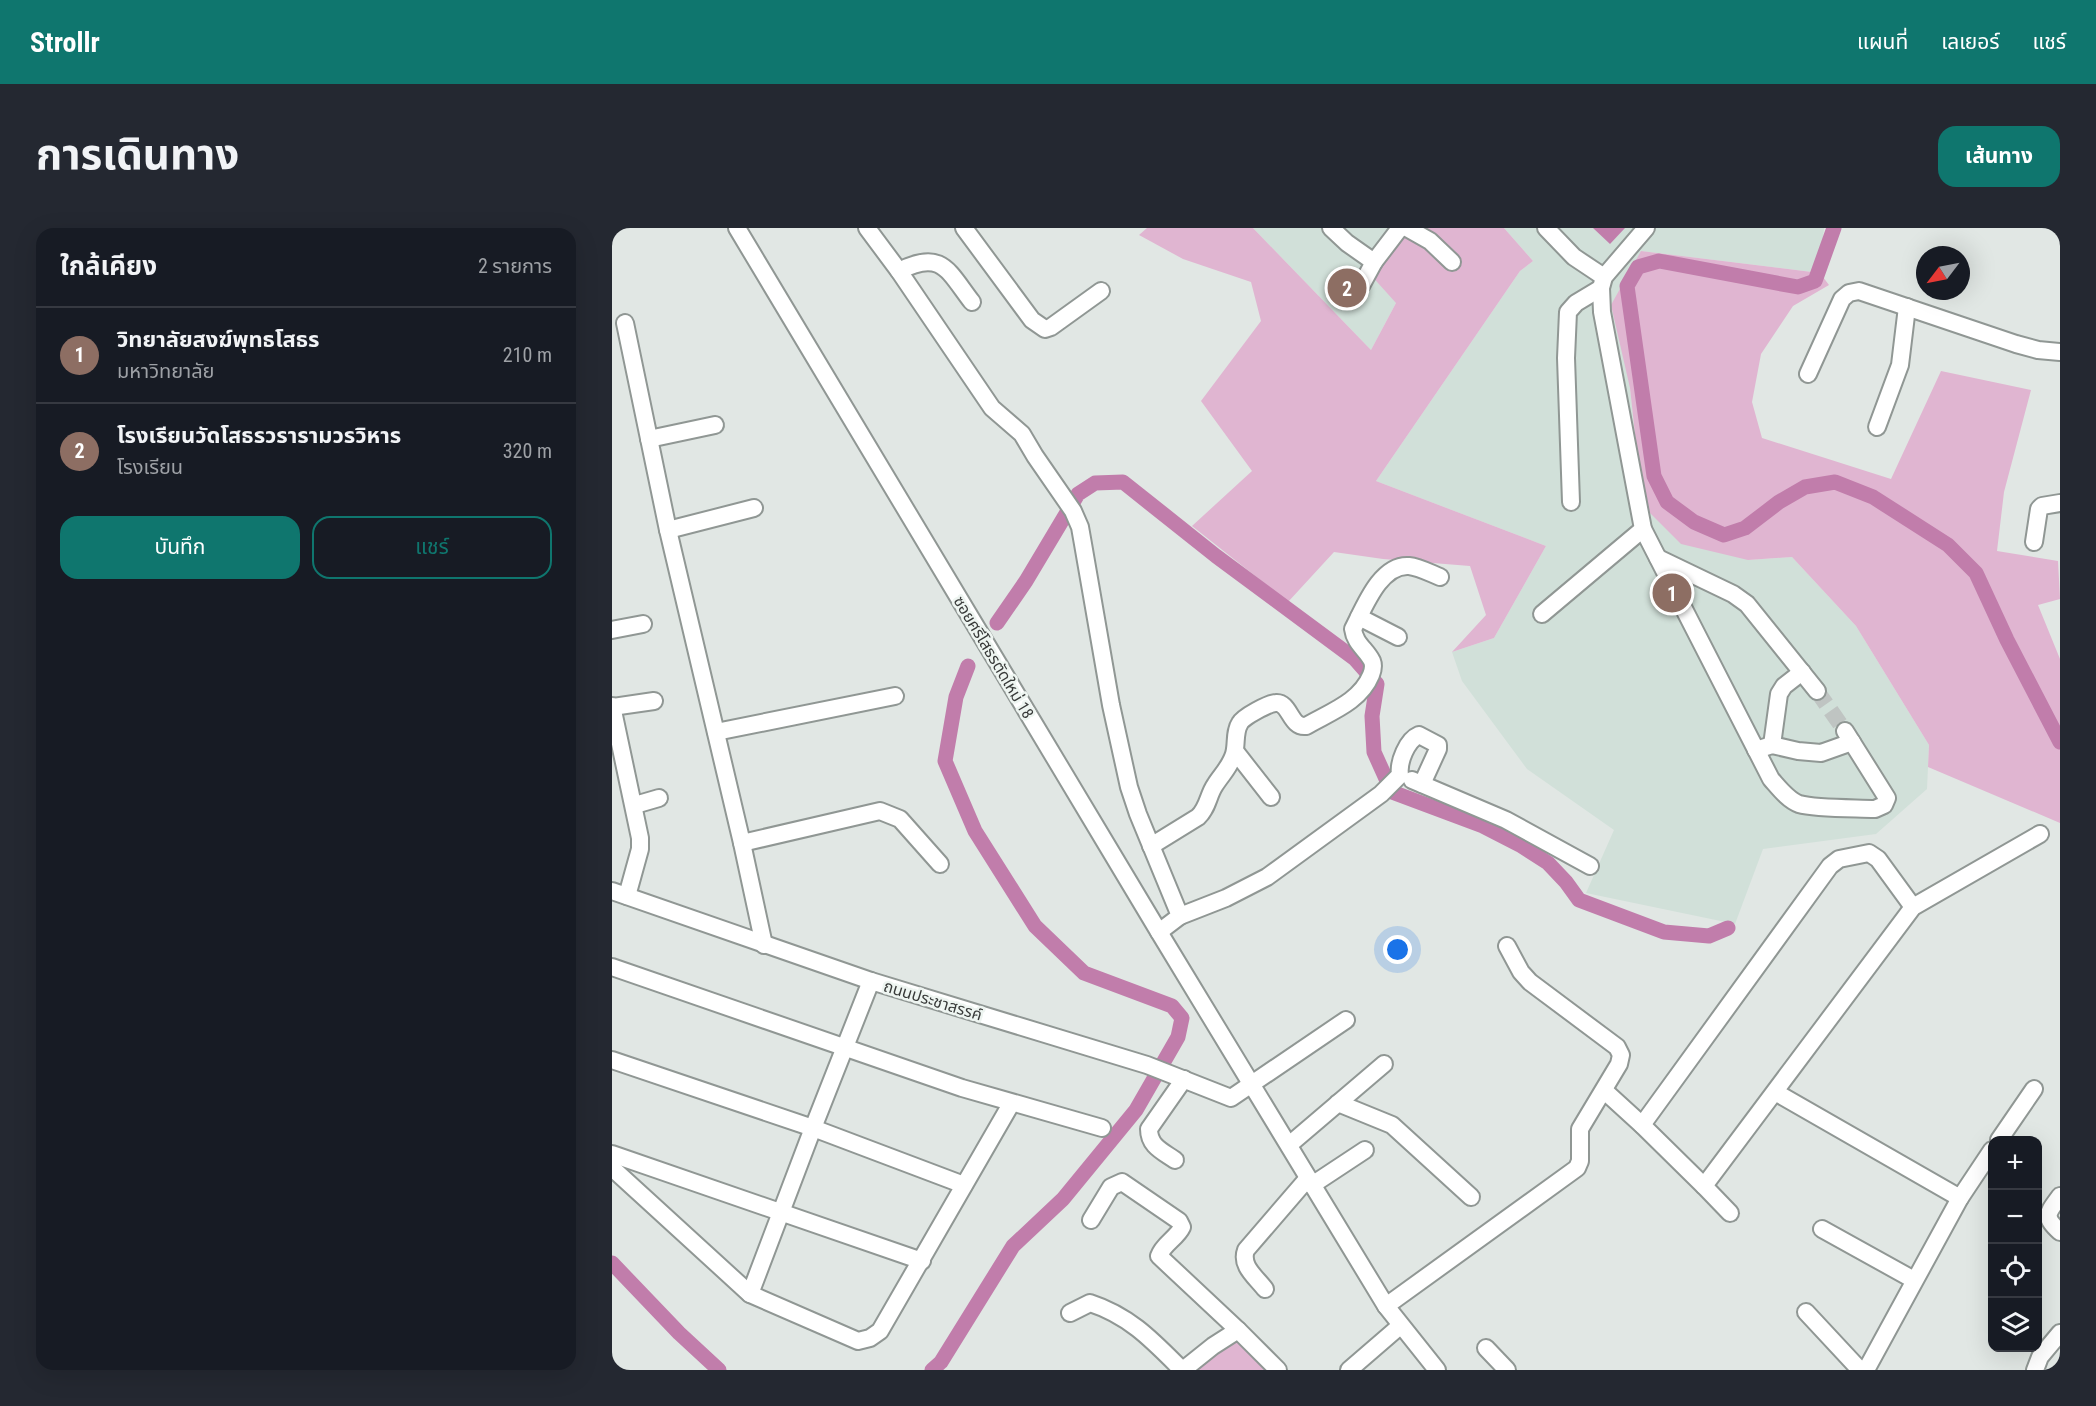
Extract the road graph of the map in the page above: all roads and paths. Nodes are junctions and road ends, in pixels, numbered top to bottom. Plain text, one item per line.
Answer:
1 (737, 228) edge
2 (867, 228) edge
3 (964, 228) edge
4 (1331, 228) edge
5 (1400, 228) edge
6 (1407, 228) edge
7 (1546, 228) edge
8 (1646, 228) edge
9 (1374, 262) junction
10 (1452, 262) dead end
11 (899, 271) junction
12 (1602, 282) junction
13 (1361, 286) dead end
14 (1101, 291) dead end
15 (972, 302) dead end
16 (1907, 307) junction
17 (626, 323) dead end
18 (2060, 352) edge
19 (1808, 374) dead end
20 (983, 375) dead end
21 (715, 425) dead end
22 (1877, 427) dead end
23 (649, 439) junction
24 (1035, 456) junction
25 (1571, 502) dead end
26 (2060, 503) edge
27 (754, 508) dead end
28 (1643, 529) junction
29 (668, 530) junction
30 (2034, 542) dead end
31 (1658, 558) junction
32 (1440, 577) dead end
33 (1542, 614) dead end
34 (1359, 617) junction
35 (643, 624) dead end
36 (612, 630) edge
37 (1398, 637) dead end
38 (1802, 672) junction
39 (1816, 691) tunnel mouth
40 (895, 696) dead end
41 (654, 701) dead end
42 (612, 706) edge
43 (716, 732) junction
44 (1764, 748) junction
45 (1235, 751) junction
46 (1392, 784) junction
47 (1422, 784) junction
48 (1272, 797) dead end
49 (659, 798) dead end
50 (635, 805) junction
51 (2040, 834) dead end
52 (742, 843) junction
53 (1151, 846) junction
54 (940, 864) dead end
55 (1590, 866) dead end
56 (619, 894) edge
57 (1913, 907) junction
58 (1179, 916) junction
59 (1159, 932) junction
60 (764, 945) junction
61 (1507, 946) dead end
62 (612, 967) edge
63 (871, 981) junction
64 (1347, 1020) dead end
65 (844, 1047) junction
66 (612, 1060) edge
67 (1384, 1064) dead end
68 (1179, 1078) junction
69 (1252, 1084) junction
70 (2034, 1089) dead end
71 (1774, 1092) junction
72 (1608, 1094) dead end
73 (1338, 1103) junction
74 (1011, 1104) junction
75 (1642, 1125) junction
76 (813, 1128) junction
77 (1102, 1128) dead end
78 (2002, 1136) edge
79 (1289, 1145) junction
80 (1365, 1150) dead end
81 (612, 1154) edge
82 (1988, 1156) edge
83 (1175, 1160) dead end
84 (612, 1168) edge
85 (1310, 1181) junction
86 (964, 1185) junction
87 (1704, 1186) junction
88 (1471, 1197) dead end
89 (2060, 1197) edge
90 (1960, 1198) junction
91 (780, 1211) junction
92 (1730, 1213) dead end
93 (1091, 1220) dead end
94 (1822, 1229) dead end
95 (2060, 1232) edge
96 (922, 1261) junction
97 (1914, 1280) junction
98 (1266, 1289) dead end
99 (750, 1294) junction
100 (1386, 1306) junction
101 (1070, 1312) dead end
102 (1806, 1312) dead end
103 (1400, 1326) junction
104 (1238, 1330) junction
105 (2060, 1333) edge
106 (1486, 1348) dead end
107 (1183, 1370) edge
108 (1278, 1370) edge
109 (1349, 1370) edge
110 (1437, 1370) edge
111 (1507, 1370) edge
112 (1860, 1370) edge
113 (1866, 1370) edge
114 (2035, 1370) edge

1 - 59 street, ซอยศรีโสธรตัดใหม่ 18
2 - 11 street
3 - 14 street
4 - 9 street
5 - 9 street
6 - 10 street
7 - 12 street
8 - 12 street
9 - 13 street
11 - 15 street
11 - 24 street
12 - 25 street
12 - 28 street
16 - 18 street
16 - 19 street
16 - 22 street
17 - 23 street
20 - 24 street
21 - 23 street
23 - 29 street
24 - 53 street
26 - 30 street
27 - 29 street
28 - 31 street
28 - 33 street
29 - 43 street
31 - 38 street
31 - 44 street
32 - 34 street
34 - 37 street
34 - 45 street
35 - 36 street
38 - 39 street
38 - 44 street
40 - 43 street
41 - 42 street
42 - 50 street
43 - 52 street
44 - 44 street
45 - 48 street
45 - 53 street
46 - 47 street
46 - 47 street
46 - 58 street
47 - 55 street
49 - 50 street
50 - 56 street
51 - 57 street
52 - 54 street
52 - 60 street
53 - 58 street
56 - 60 street, ถนนประชาสรรค์
57 - 71 street
57 - 75 street
58 - 59 street
59 - 69 street, ซอยศรีโสธรตัดใหม่ 18
60 - 63 street, ถนนประชาสรรค์
61 - 100 street
62 - 65 street
63 - 65 street
63 - 68 street, ถนนประชาสรรค์
64 - 69 street
65 - 74 street
65 - 76 street
66 - 76 street
67 - 73 street
68 - 69 street, ถนนประชาสรรค์
68 - 83 street
69 - 79 street, ซอยศรีโสธรตัดใหม่ 18
70 - 78 street
71 - 87 street
71 - 90 street
72 - 75 street
73 - 79 street
73 - 88 street
74 - 77 street
74 - 86 street
75 - 87 street
76 - 86 street
76 - 91 street
79 - 85 street, ซอยศรีโสธรตัดใหม่ 18
80 - 85 street
81 - 91 street
82 - 90 street
84 - 99 street
85 - 98 street
85 - 100 street, ซอยศรีโสธรตัดใหม่ 18
86 - 96 street
87 - 92 street
89 - 95 street
90 - 97 street
91 - 96 street
91 - 99 street
93 - 104 street
94 - 97 street
96 - 99 street
97 - 113 street
100 - 103 street, ซอยศรีโสธรตัดใหม่ 18
101 - 107 street
102 - 112 street
103 - 109 street
103 - 110 street, ซอยศรีโสธรตัดใหม่ 18
104 - 107 street
104 - 108 street
105 - 114 street
106 - 111 street

